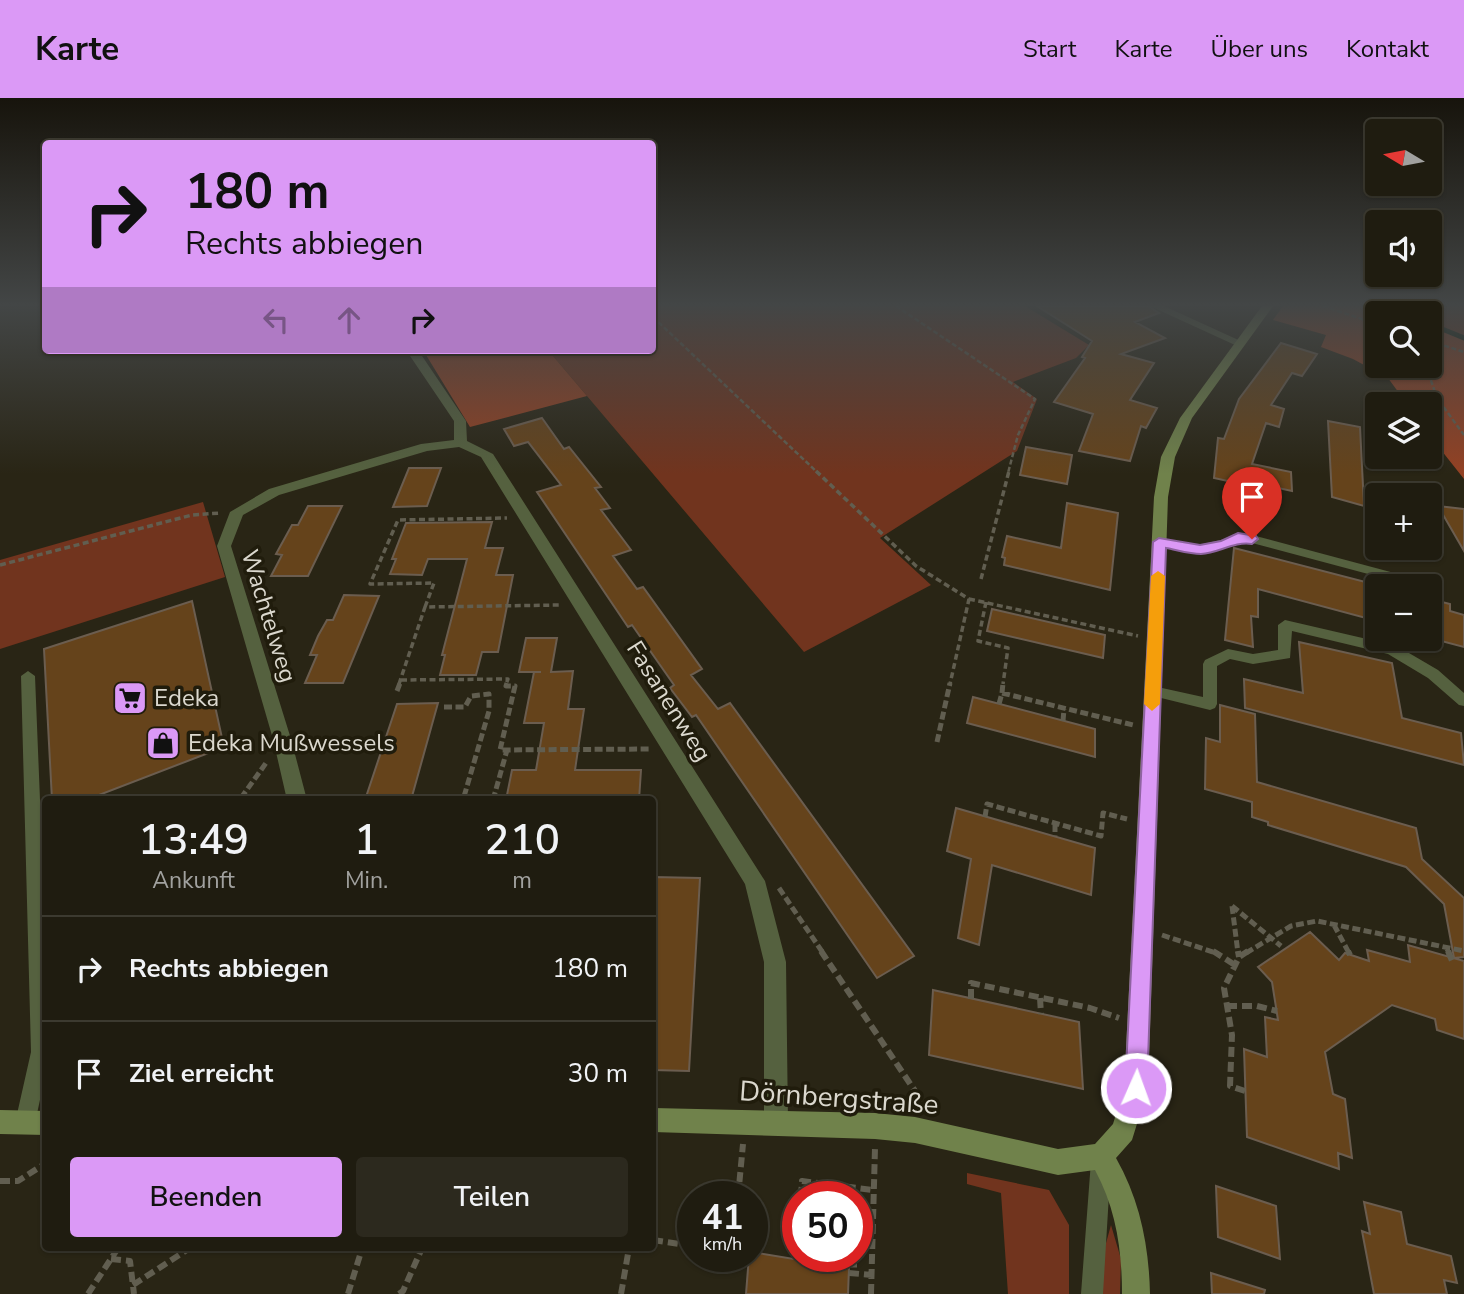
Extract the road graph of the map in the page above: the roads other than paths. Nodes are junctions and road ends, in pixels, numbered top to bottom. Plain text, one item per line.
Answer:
1 (420, 362) edge
2 (1226, 362) edge
3 (461, 443) junction
4 (1159, 542) junction
5 (1383, 574) edge
6 (28, 676) dead end
7 (1153, 691) junction
8 (1464, 701) edge
9 (296, 796) edge
10 (656, 1120) edge
11 (24, 1123) edge
12 (776, 1123) junction
13 (1101, 1156) junction
14 (1092, 1294) edge
15 (1136, 1294) edge

1 - 3 street
2 - 4 main road
3 - 9 street, Wachtelweg
3 - 12 street, Fasanenweg
4 - 5 lane
4 - 7 main road
6 - 11 lane
7 - 8 lane
7 - 13 main road
10 - 12 main road, Dörnbergstraße
12 - 13 main road, Dörnbergstraße
13 - 14 lane
13 - 15 main road

